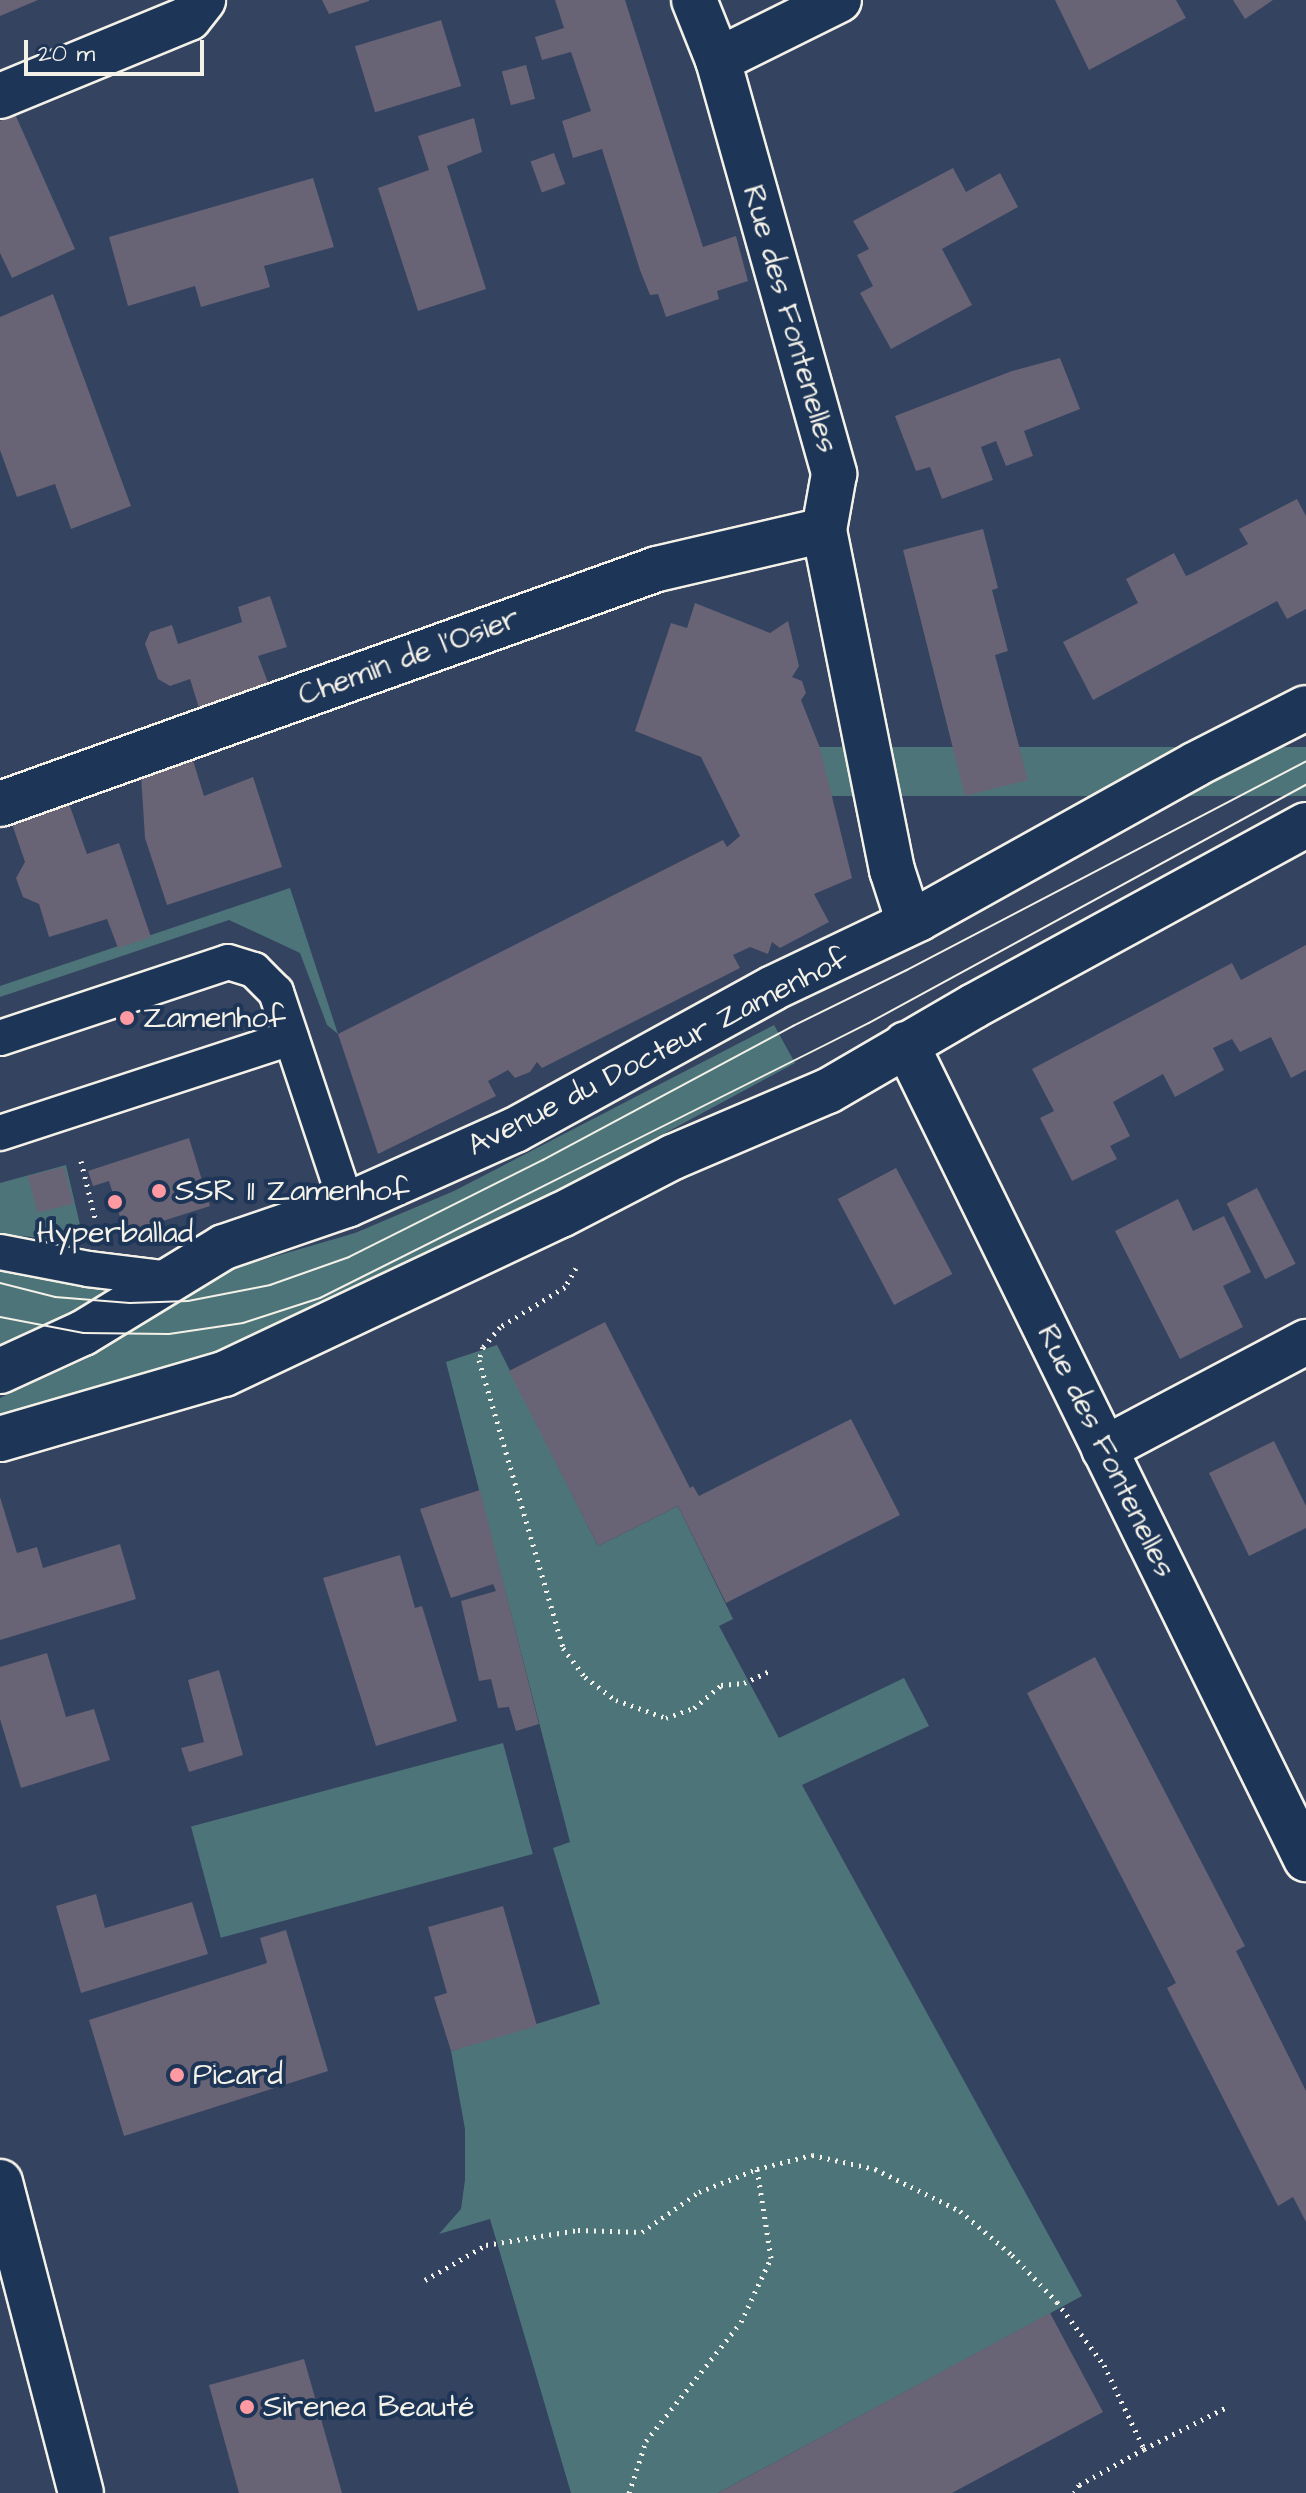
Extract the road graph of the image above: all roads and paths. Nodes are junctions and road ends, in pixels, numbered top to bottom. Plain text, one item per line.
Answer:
1 (203, 0) edge
2 (694, 0) edge
3 (839, 0) edge
4 (718, 60) junction
5 (0, 96) edge
6 (824, 530) junction
7 (1306, 708) edge
8 (0, 804) edge
9 (1306, 825) edge
10 (918, 919) junction
11 (0, 1038) edge
12 (291, 1038) junction
13 (906, 1044) junction
14 (0, 1133) edge
15 (81, 1161) dead end
16 (347, 1205) junction
17 (561, 1215) junction
18 (0, 1252) edge
19 (109, 1271) junction
20 (171, 1279) junction
21 (1306, 1342) edge
22 (0, 1371) edge
23 (0, 1439) edge
24 (1104, 1449) junction
25 (770, 1671) dead end
26 (1306, 1859) edge
27 (757, 2169) junction
28 (0, 2182) edge
29 (6, 2212) edge
30 (425, 2280) dead end
31 (1227, 2407) dead end
32 (1144, 2449) junction
33 (81, 2493) edge
34 (629, 2493) edge
35 (1074, 2493) edge

1 - 5 street
2 - 4 street, Rue des Fontenelles
3 - 4 street
4 - 6 street, Rue des Fontenelles
6 - 8 street, Chemin de l'Osier
6 - 10 street, Rue des Fontenelles
7 - 10 street, Avenue du Docteur Zamenhof
9 - 13 street
10 - 16 street, Avenue du Docteur Zamenhof
11 - 12 lane
12 - 14 lane
12 - 16 lane
13 - 17 street
13 - 24 street, Rue des Fontenelles
15 - 19 path
16 - 20 street, Avenue du Docteur Zamenhof
17 - 23 street
17 - 25 path
18 - 19 lane
19 - 20 lane
20 - 22 street, Avenue du Docteur Zamenhof
21 - 24 street
24 - 26 street, Rue des Fontenelles
27 - 30 path
27 - 32 path
27 - 34 path
28 - 29 street
29 - 33 street
31 - 32 path
32 - 35 path

